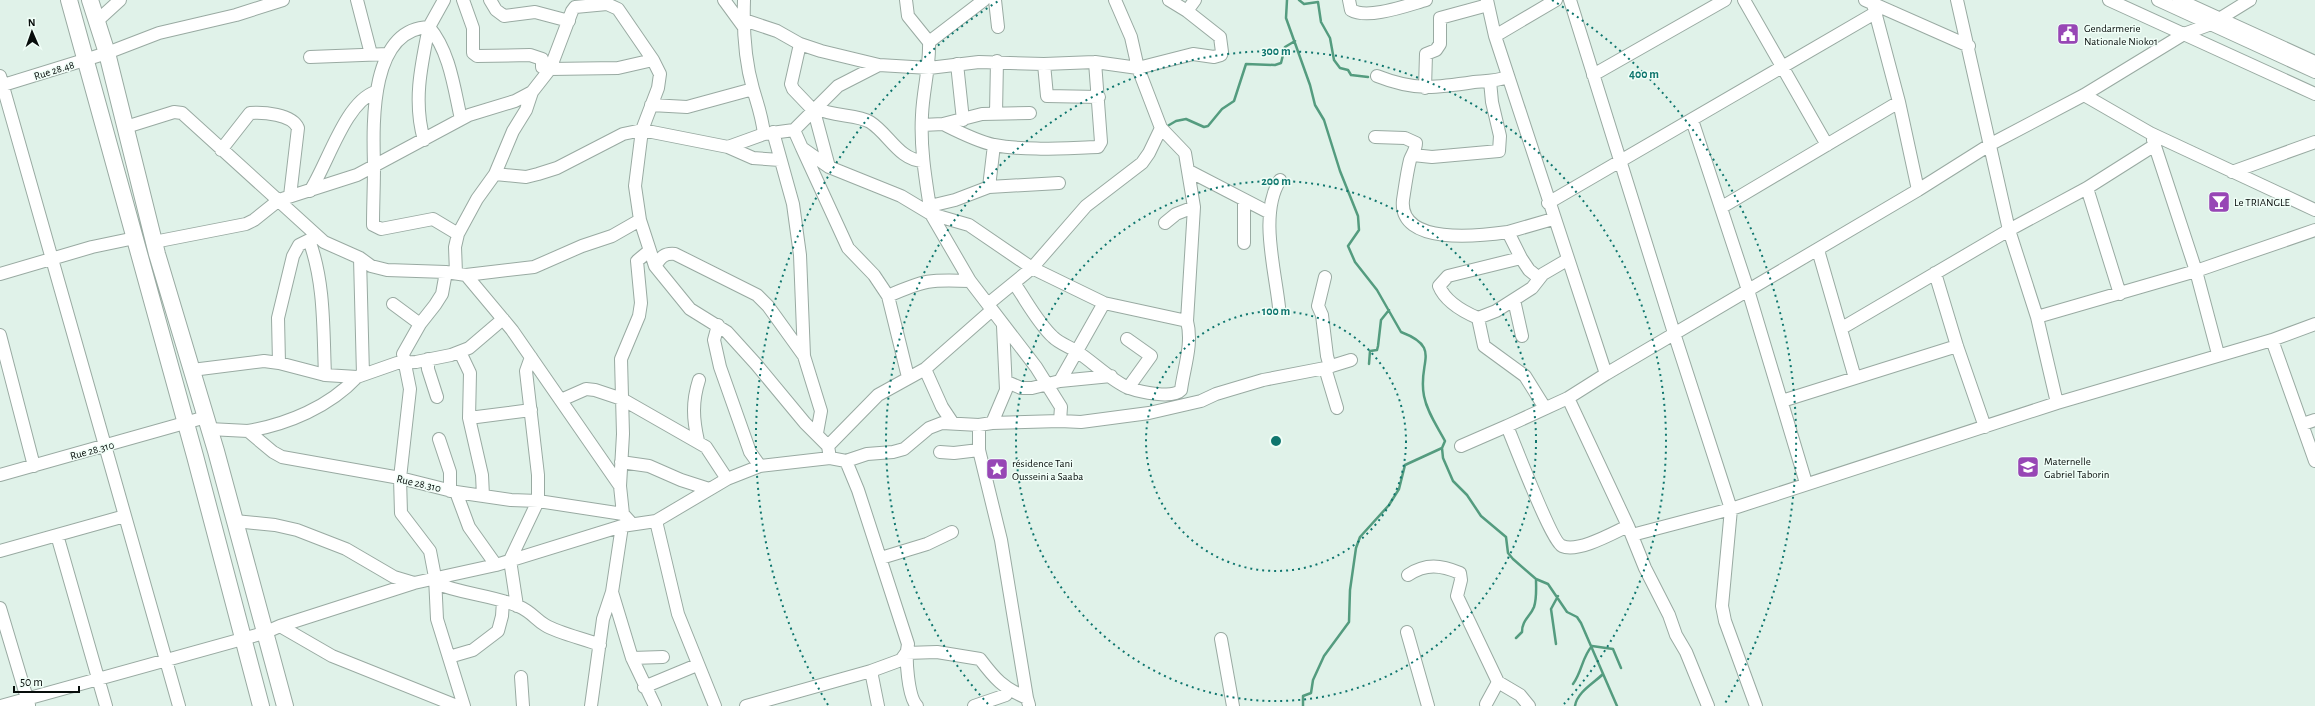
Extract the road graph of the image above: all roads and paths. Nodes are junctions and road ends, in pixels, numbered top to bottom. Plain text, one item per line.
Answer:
1 (69, 0) edge
2 (90, 0) edge
3 (120, 0) edge
4 (283, 0) edge
5 (357, 0) edge
6 (444, 0) edge
7 (463, 0) edge
8 (490, 0) edge
9 (724, 0) edge
10 (744, 0) edge
11 (906, 0) edge
12 (995, 0) edge
13 (1115, 0) edge
14 (1169, 0) edge
15 (1195, 0) edge
16 (1349, 0) edge
17 (1426, 0) edge
18 (1556, 0) edge
19 (1570, 0) edge
20 (1725, 0) edge
21 (1744, 0) edge
22 (1957, 0) edge
23 (2109, 0) edge
24 (2158, 0) edge
25 (2179, 0) edge
26 (2250, 0) edge
27 (979, 2) edge
28 (1488, 2) edge
29 (1384, 5) edge
30 (1871, 5) edge
31 (1187, 11) junction
32 (569, 20) junction
33 (97, 21) junction
34 (2215, 21) junction
35 (744, 23) junction
36 (429, 27) junction
37 (998, 27) dead end
38 (2184, 34) junction
39 (1495, 36) junction
40 (929, 42) junction
41 (800, 44) junction
42 (1969, 46) junction
43 (107, 53) junction
44 (371, 54) junction
45 (388, 54) junction
46 (310, 57) dead end
47 (85, 60) junction
48 (654, 60) junction
49 (997, 61) junction
50 (1096, 62) junction
51 (2315, 62) edge
52 (957, 64) junction
53 (1044, 64) junction
54 (879, 65) junction
55 (1781, 67) junction
56 (928, 68) junction
57 (1138, 68) junction
58 (550, 69) junction
59 (2315, 72) edge
60 (1593, 75) junction
61 (1377, 76) dead end
62 (1508, 77) junction
63 (1490, 81) junction
64 (1, 82) edge
65 (1425, 88) junction
66 (753, 89) junction
67 (375, 92) junction
68 (532, 92) junction
69 (2315, 94) edge
70 (2084, 95) junction
71 (1099, 97) junction
72 (1899, 102) junction
73 (651, 104) junction
74 (815, 109) junction
75 (996, 113) junction
76 (1030, 114) dead end
77 (461, 119) junction
78 (963, 120) junction
79 (1692, 120) junction
80 (943, 124) junction
81 (922, 125) junction
82 (126, 128) junction
83 (1160, 128) junction
84 (642, 130) junction
85 (794, 130) junction
86 (768, 133) junction
87 (2150, 133) junction
88 (1375, 137) dead end
89 (424, 140) junction
90 (2315, 142) edge
91 (1991, 144) junction
92 (994, 145) junction
93 (1827, 145) junction
94 (2155, 146) junction
95 (728, 147) junction
96 (802, 148) junction
97 (221, 150) junction
98 (1413, 154) junction
99 (780, 160) junction
100 (923, 161) junction
101 (1620, 161) junction
102 (374, 166) junction
103 (829, 167) junction
104 (1189, 170) junction
105 (2232, 172) junction
106 (495, 174) junction
107 (1280, 180) dead end
108 (1059, 183) dead end
109 (989, 187) junction
110 (2087, 188) junction
111 (1918, 190) junction
112 (310, 191) junction
113 (285, 198) junction
114 (1244, 200) junction
115 (1548, 203) junction
116 (1194, 207) junction
117 (1722, 207) junction
118 (930, 210) junction
119 (2315, 210) edge
120 (1270, 213) junction
121 (1553, 219) junction
122 (640, 220) junction
123 (1164, 223) dead end
124 (2009, 230) junction
125 (2315, 230) edge
126 (1508, 232) junction
127 (458, 234) junction
128 (135, 238) junction
129 (313, 238) junction
130 (154, 242) junction
131 (1244, 243) dead end
132 (1818, 250) junction
133 (649, 251) junction
134 (360, 258) junction
135 (1522, 258) junction
136 (53, 259) junction
137 (1567, 260) junction
138 (656, 266) junction
139 (1032, 268) junction
140 (2196, 271) junction
141 (456, 273) junction
142 (1935, 273) junction
143 (0, 274) edge
144 (1325, 277) dead end
145 (1539, 278) junction
146 (970, 281) junction
147 (1014, 283) junction
148 (1748, 290) junction
149 (2120, 294) junction
150 (888, 296) junction
151 (1514, 300) junction
152 (1104, 303) junction
153 (393, 304) dead end
154 (990, 307) junction
155 (1279, 307) dead end
156 (2037, 317) junction
157 (1478, 318) junction
158 (503, 319) junction
159 (1187, 321) junction
160 (420, 324) junction
161 (2315, 324) edge
162 (718, 325) junction
163 (1004, 326) junction
164 (1842, 328) junction
165 (1674, 334) junction
166 (0, 335) edge
167 (1522, 336) dead end
168 (1127, 339) dead end
169 (2272, 340) junction
170 (1957, 346) junction
171 (1077, 351) junction
172 (460, 352) junction
173 (2218, 354) junction
174 (804, 356) junction
175 (531, 357) junction
176 (428, 359) junction
177 (1352, 360) dead end
178 (404, 362) junction
179 (279, 363) junction
180 (1328, 367) junction
181 (925, 369) junction
182 (192, 370) junction
183 (1606, 374) junction
184 (324, 375) junction
185 (360, 376) junction
186 (1111, 376) junction
187 (908, 378) junction
188 (1856, 378) junction
189 (699, 380) dead end
190 (1060, 380) junction
191 (1007, 382) junction
192 (1047, 384) junction
193 (1128, 388) junction
194 (437, 397) dead end
195 (1568, 398) junction
196 (622, 399) junction
197 (561, 400) junction
198 (1782, 401) junction
199 (2057, 403) junction
200 (1337, 408) dead end
201 (1545, 408) junction
202 (531, 410) junction
203 (469, 418) junction
204 (2315, 420) edge
205 (1060, 421) junction
206 (952, 422) junction
207 (186, 423) junction
208 (208, 423) junction
209 (992, 423) junction
210 (2303, 424) junction
211 (979, 425) junction
212 (1507, 426) junction
213 (1985, 427) junction
214 (248, 431) junction
215 (817, 433) junction
216 (439, 439) dead end
217 (698, 441) junction
218 (828, 446) junction
219 (1461, 446) dead end
220 (106, 447) junction
221 (979, 450) junction
222 (940, 452) dead end
223 (830, 458) junction
224 (2315, 460) edge
225 (846, 461) junction
226 (621, 462) junction
227 (34, 466) junction
228 (760, 466) junction
229 (0, 475) edge
230 (400, 478) junction
231 (727, 479) junction
232 (1806, 483) junction
233 (620, 486) junction
234 (709, 489) junction
235 (453, 491) junction
236 (483, 496) junction
237 (538, 501) junction
238 (1732, 509) junction
239 (126, 516) junction
240 (235, 521) junction
241 (626, 521) junction
242 (656, 521) junction
243 (1630, 530) junction
244 (952, 532) dead end
245 (57, 535) junction
246 (0, 551) edge
247 (880, 558) junction
248 (510, 560) junction
249 (496, 565) junction
250 (1408, 575) dead end
251 (435, 580) junction
252 (414, 583) junction
253 (612, 592) junction
254 (503, 601) junction
255 (517, 606) junction
256 (0, 608) edge
257 (2, 625) edge
258 (280, 626) junction
259 (1407, 632) dead end
260 (264, 633) junction
261 (243, 639) junction
262 (1221, 639) dead end
263 (600, 645) junction
264 (906, 653) junction
265 (449, 657) junction
266 (663, 657) dead end
267 (632, 658) junction
268 (166, 660) junction
269 (697, 665) junction
270 (871, 671) junction
271 (521, 677) dead end
272 (98, 678) junction
273 (1498, 682) junction
274 (644, 686) junction
275 (1008, 690) junction
276 (28, 702) edge
277 (1028, 702) edge
278 (1486, 704) dead end
279 (914, 705) edge
280 (1, 706) edge
281 (106, 706) edge
282 (179, 706) edge
283 (261, 706) edge
284 (285, 706) edge
285 (457, 706) edge
286 (464, 706) edge
287 (523, 706) edge
288 (591, 706) edge
289 (654, 706) edge
290 (715, 706) edge
291 (746, 706) edge
292 (878, 706) edge
293 (974, 706) edge
294 (1233, 706) edge
295 (1428, 706) edge
296 (1528, 706) edge
297 (1708, 706) edge
298 (1756, 706) edge

1 - 47 main road
2 - 33 main road
3 - 33 street
4 - 43 street, Rue 28.48
5 - 44 street
6 - 36 street
7 - 58 street
8 - 32 street
9 - 35 street
10 - 35 street
11 - 40 street
12 - 37 street
13 - 57 street
14 - 31 street
15 - 31 street
16 - 29 street
17 - 29 street
18 - 39 street
19 - 60 street
20 - 60 street
21 - 55 street
22 - 42 street
23 - 38 street
24 - 34 street
25 - 34 street
26 - 34 street
27 - 40 street
28 - 39 street
28 - 65 street
30 - 42 street
30 - 55 street
30 - 72 street
31 - 57 street
32 - 48 street
32 - 58 street
33 - 43 main road
34 - 38 street
34 - 51 street
34 - 59 street
35 - 41 street
35 - 66 street
36 - 45 street
36 - 77 street
36 - 89 street
38 - 69 street
38 - 70 street
39 - 62 street
40 - 56 street
41 - 54 street
41 - 74 street
42 - 91 street
43 - 47 street, Rue 28.48
43 - 82 main road
44 - 45 street
44 - 46 street
45 - 67 street
47 - 64 street, Rue 28.48
47 - 128 main road
48 - 58 street
48 - 73 street
49 - 52 street
49 - 53 street
49 - 75 street
50 - 53 street
50 - 57 street
50 - 71 street
52 - 56 street
52 - 78 street
53 - 71 street
54 - 56 street
54 - 74 street
55 - 79 street
55 - 93 street
56 - 81 street
57 - 83 street
58 - 68 street
60 - 101 street
61 - 65 street
62 - 63 street
62 - 115 street
63 - 65 street
63 - 98 street
64 - 136 street
66 - 73 street
66 - 86 street
67 - 102 street
67 - 112 street
68 - 77 street
68 - 106 street
70 - 87 street
70 - 91 street
71 - 92 street
72 - 93 street
72 - 111 street
73 - 84 street
74 - 85 street
74 - 100 street
74 - 103 street
75 - 76 street
75 - 78 street
77 - 89 street
78 - 80 street
79 - 101 street
79 - 117 street
80 - 81 street
80 - 92 street
81 - 100 street
82 - 97 street
82 - 130 main road
83 - 104 street
83 - 139 street
84 - 95 street
84 - 106 street
84 - 122 street
85 - 86 street
85 - 96 street
86 - 95 street
86 - 99 street
87 - 94 street
87 - 105 street
88 - 98 street
89 - 102 street
90 - 105 street
91 - 111 street
91 - 124 street
92 - 109 street
93 - 117 street
94 - 110 street
94 - 140 street
95 - 99 street
96 - 103 street
96 - 150 street
97 - 113 street
97 - 113 street
98 - 126 street
99 - 174 street
100 - 118 street
101 - 115 street
101 - 165 street
102 - 112 street
102 - 127 street
103 - 118 street
104 - 114 street
104 - 116 street
105 - 119 street
106 - 127 street
107 - 120 street
108 - 109 street
109 - 118 street
110 - 124 street
110 - 149 street
111 - 132 street
112 - 113 street
113 - 129 street
113 - 130 street
114 - 120 street
114 - 131 street
115 - 121 street
116 - 123 street
116 - 159 street
117 - 148 street
118 - 139 street
118 - 146 street
120 - 155 street
121 - 126 street
121 - 137 street
122 - 133 street
122 - 141 street
124 - 142 street
124 - 156 street
125 - 140 street
126 - 135 street
127 - 141 street
128 - 136 street
128 - 207 main road
129 - 134 street
129 - 179 street
129 - 184 street
130 - 182 main road
132 - 148 street
132 - 164 street
133 - 138 street
133 - 196 street
134 - 141 street
134 - 185 street
135 - 145 street
135 - 157 street
136 - 143 street
136 - 220 street
137 - 145 street
137 - 183 street
138 - 162 street
138 - 174 street
139 - 147 street
139 - 152 street
140 - 149 street
140 - 173 street
141 - 158 street
141 - 160 street
142 - 164 street
142 - 170 street
144 - 180 street
145 - 151 street
146 - 150 street
146 - 154 street
147 - 154 street
147 - 171 street
148 - 165 street
148 - 198 street
149 - 156 street
150 - 187 street
151 - 157 street
151 - 167 street
152 - 159 street
152 - 171 street
153 - 160 street
154 - 163 street
154 - 181 street
156 - 199 street
157 - 201 street
158 - 172 street
158 - 175 street
159 - 193 street
160 - 178 street
161 - 169 street
162 - 215 street
162 - 228 street
163 - 191 street
163 - 192 street
164 - 188 street
165 - 183 street
165 - 238 street
166 - 227 street
168 - 193 street
169 - 173 street
169 - 210 street
170 - 188 street
170 - 213 street
171 - 186 street
171 - 190 street
172 - 176 street
172 - 203 street
173 - 199 street
174 - 215 street
175 - 197 street
175 - 202 street
176 - 178 street
176 - 194 street
177 - 180 street
178 - 185 street
178 - 230 street
179 - 182 street
179 - 184 street
180 - 200 street
180 - 205 street
181 - 187 street
181 - 206 street
182 - 208 main road
183 - 195 street
184 - 185 street
185 - 214 street
186 - 190 street
186 - 193 street
187 - 218 street
188 - 198 street
189 - 217 street
190 - 192 street
191 - 192 street
191 - 209 street
192 - 205 street
195 - 201 street
195 - 243 street
196 - 197 street
196 - 217 street
196 - 226 street
197 - 233 street
198 - 232 street
199 - 213 street
201 - 212 street
202 - 203 street
202 - 237 street
203 - 236 street
204 - 210 street
205 - 209 street
206 - 211 street
206 - 225 street
207 - 208 street, Rue 28.310
207 - 220 street, Rue 28.310
207 - 261 main road
208 - 214 street, Rue 28.310
208 - 240 main road
209 - 211 street
210 - 224 street
211 - 221 street
212 - 219 street
212 - 243 street
213 - 232 street
214 - 230 street, Rue 28.310
215 - 218 street
216 - 235 street
217 - 231 street
218 - 223 street
220 - 227 street, Rue 28.310
220 - 239 street
221 - 222 street
221 - 277 street
223 - 225 street
223 - 228 street
225 - 247 street
226 - 233 street
226 - 234 street
227 - 229 street, Rue 28.310
228 - 231 street
230 - 235 street, Rue 28.310
230 - 251 street
231 - 234 street
232 - 238 street
233 - 241 street
234 - 242 street
235 - 236 street, Rue 28.310
235 - 249 street
236 - 237 street, Rue 28.310
237 - 241 street, Rue 28.310
237 - 248 street
238 - 243 street
238 - 298 street
239 - 245 street
239 - 268 street
240 - 252 street
240 - 260 main road
241 - 242 street
241 - 248 street
241 - 253 street
242 - 269 street
243 - 297 street
244 - 247 street
245 - 246 street
245 - 272 street
247 - 264 street
248 - 249 street
248 - 255 street
249 - 251 street
250 - 273 street
251 - 252 street
251 - 254 street
251 - 265 street
252 - 258 street
253 - 263 street
253 - 267 street
254 - 255 street
254 - 265 street
255 - 263 street
256 - 257 street
257 - 276 street
258 - 260 street
258 - 285 street
259 - 295 street
260 - 261 street
260 - 284 main road
261 - 268 street
261 - 283 main road
262 - 294 street
263 - 288 street
264 - 270 street
264 - 275 street
264 - 279 street
265 - 286 street
266 - 267 street
267 - 274 street
268 - 272 street
268 - 282 street
269 - 274 street
269 - 290 street
270 - 291 street
270 - 292 street
271 - 287 street
272 - 276 street
272 - 281 street
273 - 278 street
273 - 296 street
274 - 289 street
275 - 277 street
275 - 293 street
276 - 280 street

